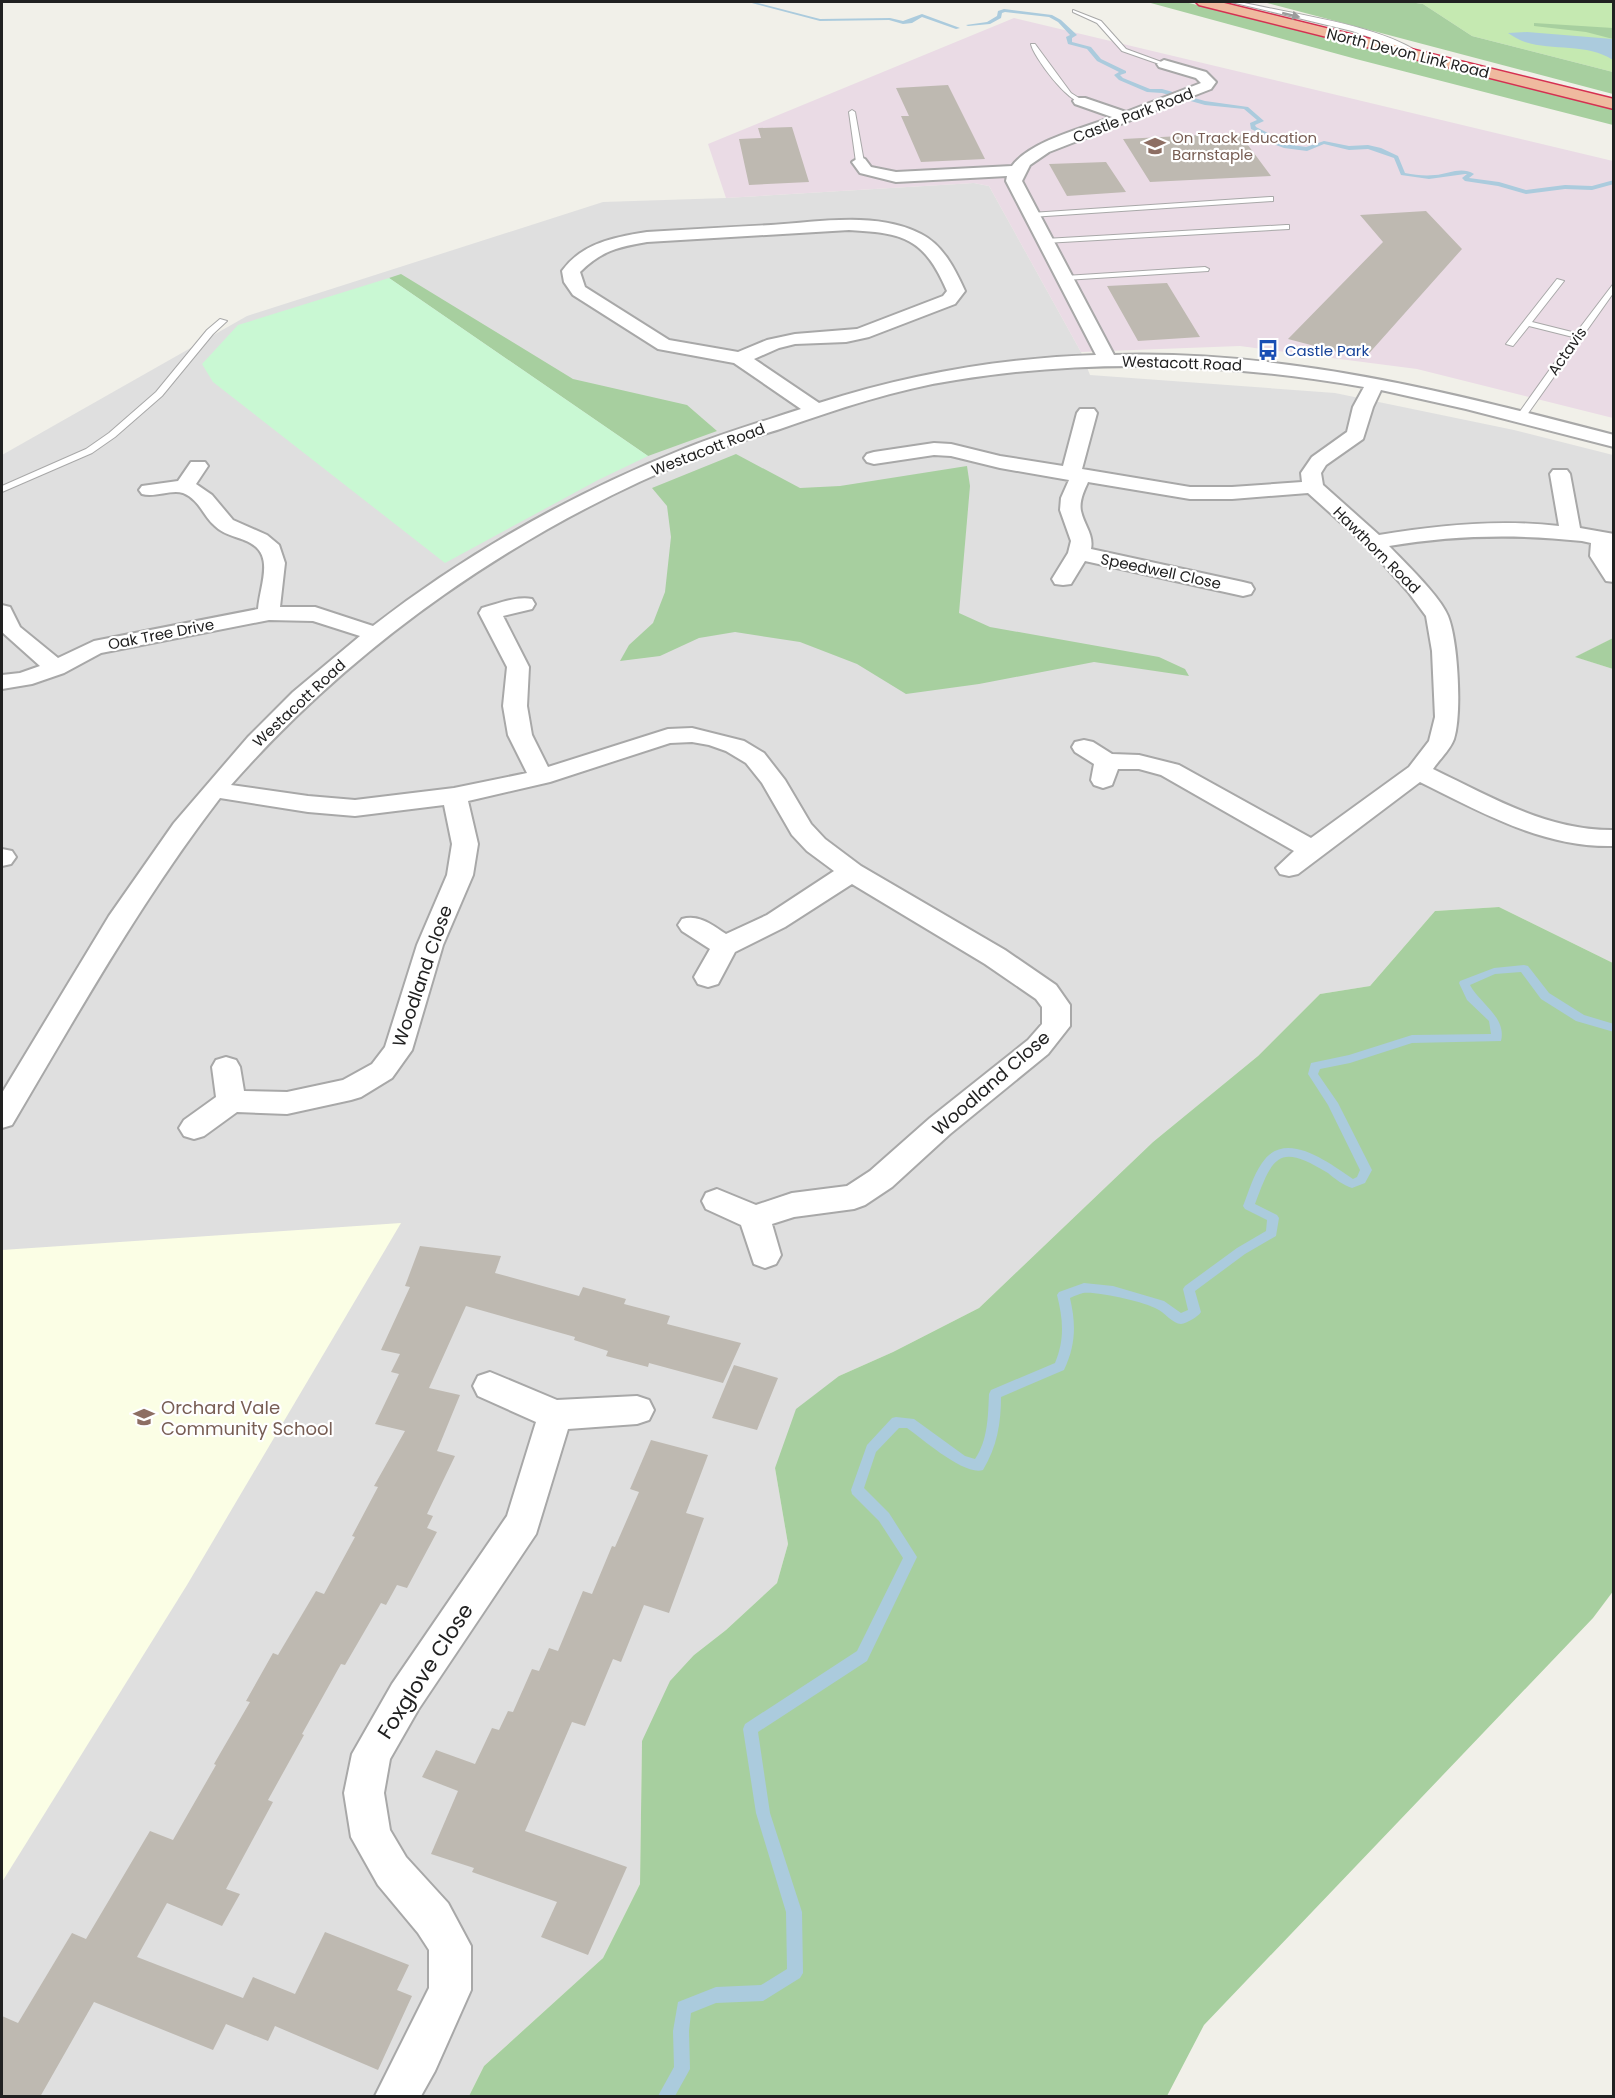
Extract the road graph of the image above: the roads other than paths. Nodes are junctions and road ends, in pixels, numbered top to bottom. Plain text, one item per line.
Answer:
1 (1204, 2) edge
2 (1234, 2) edge
3 (1075, 11) dead end
4 (1033, 45) dead end
5 (1422, 57) junction
6 (1164, 64) joint
7 (1080, 101) joint
8 (1614, 104) edge
9 (852, 112) dead end
10 (1126, 117) junction
11 (860, 162) joint
12 (1016, 171) junction
13 (1270, 199) dead end
14 (1031, 214) junction
15 (1286, 227) dead end
16 (734, 232) junction
17 (1045, 241) junction
18 (739, 249) dead end
19 (1205, 269) dead end
20 (1065, 278) junction
21 (1560, 281) dead end
22 (1614, 285) edge
23 (223, 321) dead end
24 (1527, 322) junction
25 (1578, 336) junction
26 (1510, 344) dead end
27 (740, 358) junction
28 (1108, 361) junction
29 (1375, 383) junction
30 (816, 410) junction
31 (1087, 412) dead end
32 (1521, 417) junction
33 (1614, 441) edge
34 (874, 458) dead end
35 (198, 466) dead end
36 (1560, 474) dead end
37 (1076, 475) junction
38 (185, 486) junction
39 (1313, 488) junction
40 (2, 489) edge
41 (149, 490) dead end
42 (1570, 532) junction
43 (1608, 539) edge
44 (1374, 542) junction
45 (1079, 553) junction
46 (1614, 576) edge
47 (1063, 579) dead end
48 (1243, 589) dead end
49 (524, 604) dead end
50 (2, 612) edge
51 (269, 613) junction
52 (377, 634) junction
53 (56, 668) junction
54 (2, 682) edge
55 (1084, 747) dead end
56 (1418, 772) junction
57 (541, 777) junction
58 (215, 790) junction
59 (454, 796) junction
60 (1614, 838) edge
61 (1312, 850) junction
62 (1289, 868) dead end
63 (852, 872) junction
64 (691, 925) dead end
65 (725, 946) junction
66 (708, 977) dead end
67 (226, 1067) dead end
68 (231, 1101) junction
69 (2, 1118) edge
70 (194, 1128) dead end
71 (717, 1201) dead end
72 (755, 1218) junction
73 (765, 1255) dead end
74 (490, 1386) dead end
75 (637, 1410) dead end
76 (555, 1415) junction
77 (397, 2097) edge

1 - 5 highway, North Devon Link Road
2 -> 5 lane
3 - 6 lane
4 - 7 lane
5 - 8 highway, North Devon Link Road
6 - 10 street, Castle Park Road
7 - 10 street
9 - 11 lane
10 - 12 street, Castle Park Road
11 - 12 street
12 - 14 street
13 - 14 lane
14 - 17 street
15 - 17 lane
16 - 18 street
16 - 27 street
16 - 27 street
17 - 20 street
19 - 20 lane
20 - 28 street
21 - 24 lane
22 - 25 lane, Actavis
23 - 40 lane
24 - 25 lane
24 - 26 lane
25 - 32 lane, Actavis
27 - 30 street
28 - 29 street, Westacott Road
28 - 30 street, Westacott Road
29 - 32 street, Westacott Road
29 - 39 street
30 - 52 street, Westacott Road
31 - 37 street, Speedwell Close
32 - 33 street, Westacott Road
34 - 37 street
35 - 38 street
36 - 42 street
37 - 39 street
37 - 45 street, Speedwell Close
38 - 41 street
38 - 51 street
39 - 44 street, Hawthorn Road
42 - 43 street
42 - 44 street
43 - 46 street
44 - 56 street, Hawthorn Road
45 - 47 street, Speedwell Close
45 - 48 street, Speedwell Close
49 - 57 street
50 - 53 street
51 - 52 street, Oak Tree Drive
51 - 53 street, Oak Tree Drive
52 - 58 street, Westacott Road
53 - 54 street, Oak Tree Drive
55 - 61 street
56 - 60 street
56 - 61 street, Hawthorn Road
57 - 59 street, Woodland Close
57 - 63 street, Woodland Close
58 - 59 street, Woodland Close
58 - 69 street, Westacott Road
59 - 68 street, Woodland Close
61 - 62 street, Hawthorn Road
63 - 65 street
63 - 72 street, Woodland Close
64 - 65 street
65 - 66 street
67 - 68 street
68 - 70 street
71 - 72 street
72 - 73 street
74 - 76 street
75 - 76 street
76 - 77 street, Foxglove Close

